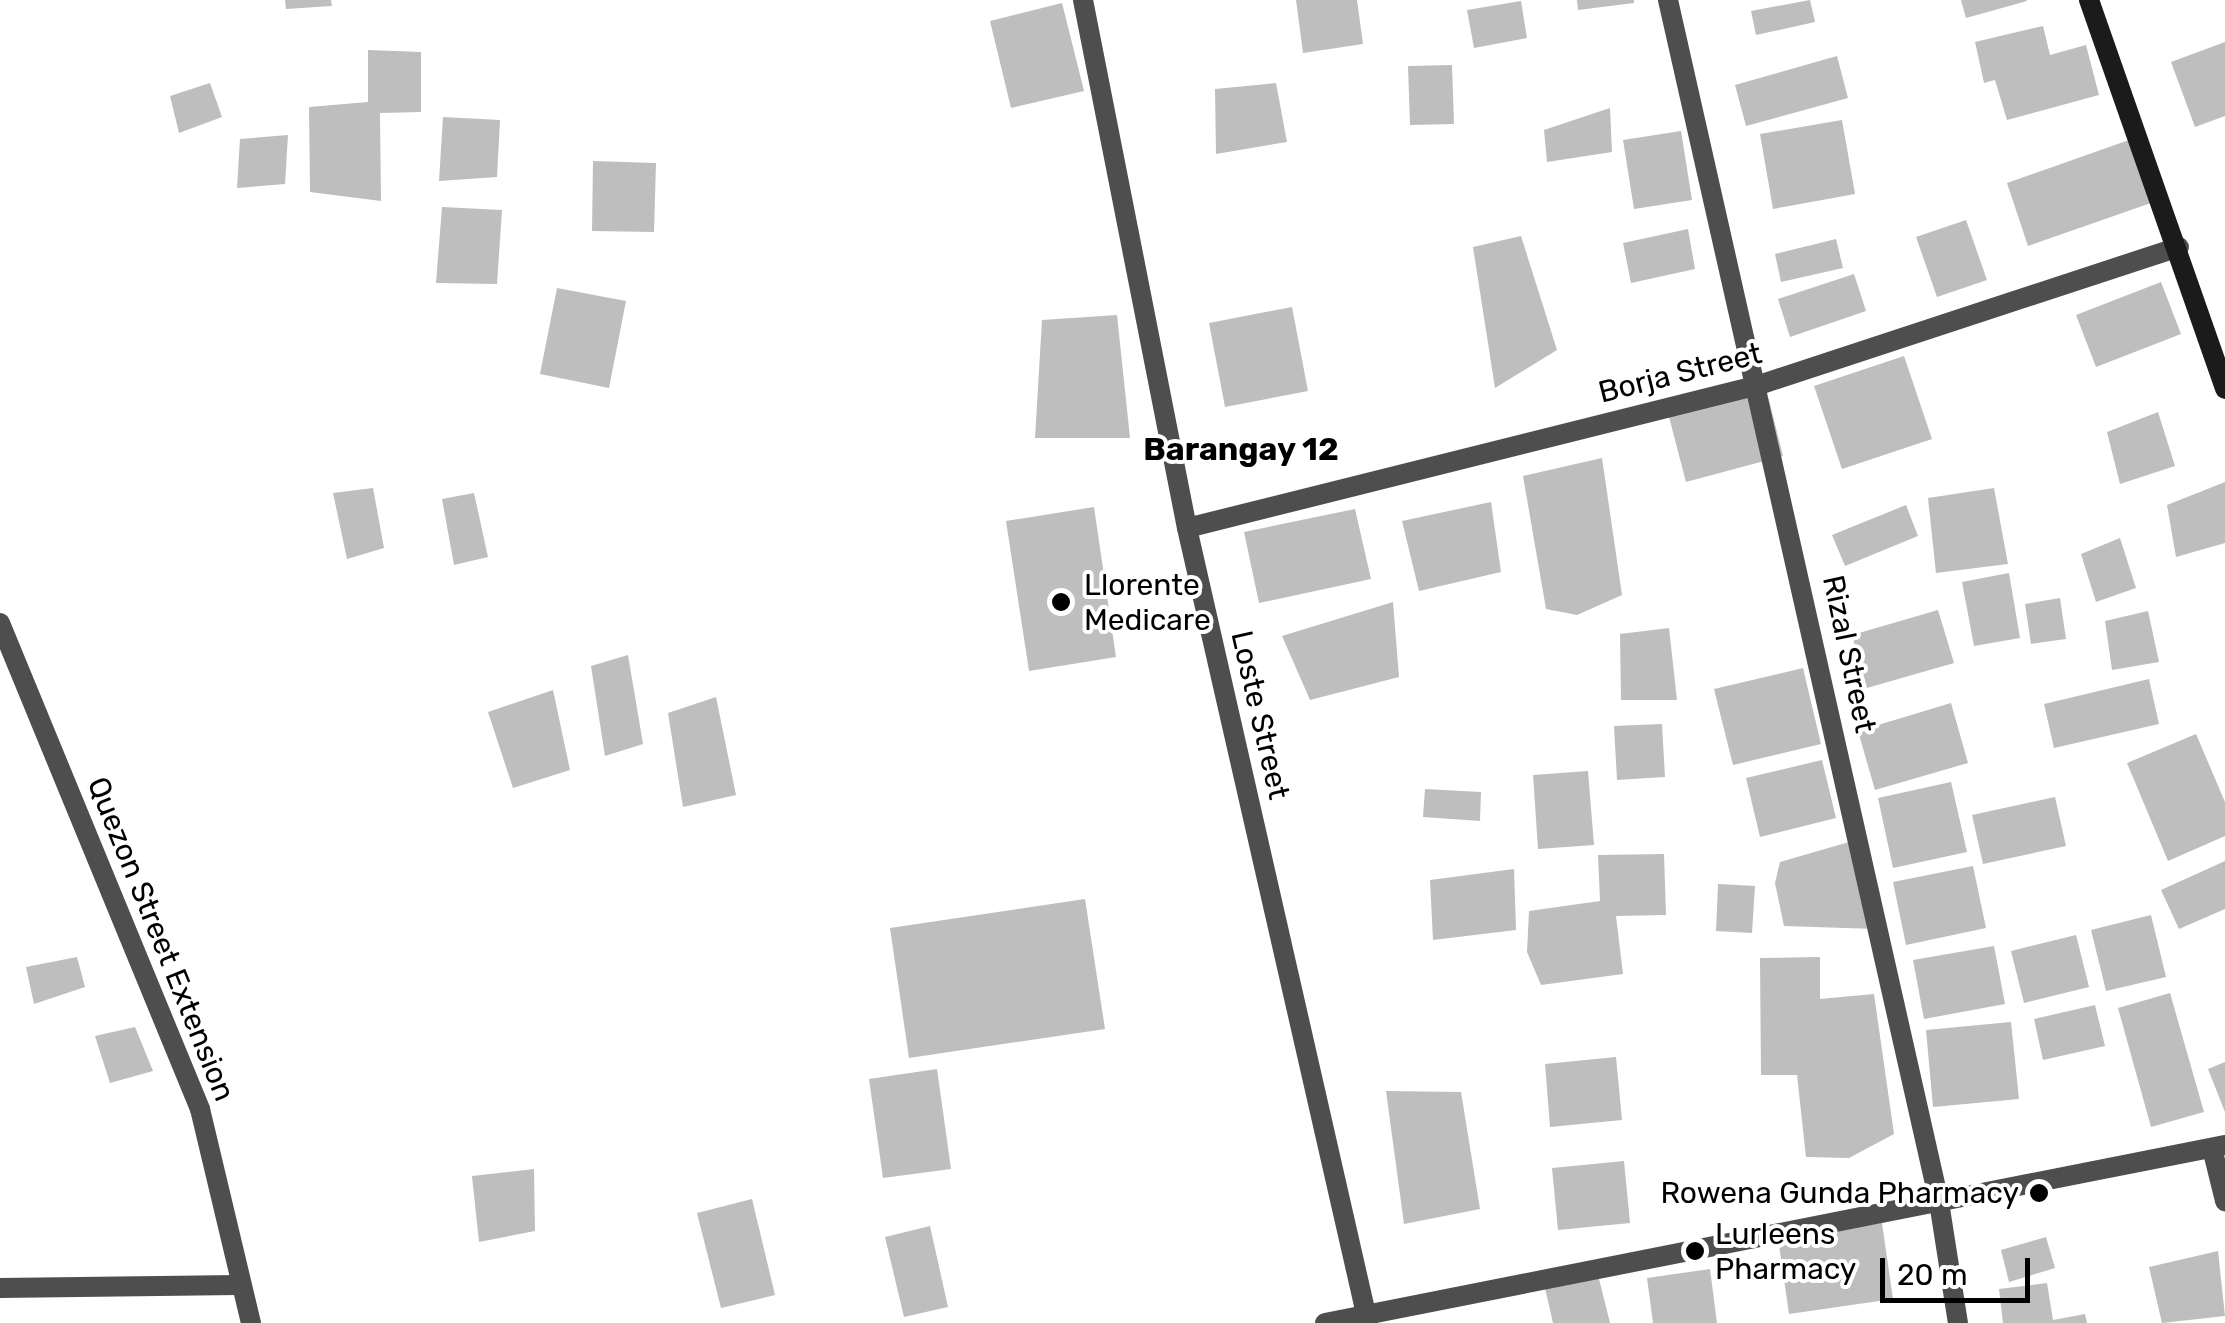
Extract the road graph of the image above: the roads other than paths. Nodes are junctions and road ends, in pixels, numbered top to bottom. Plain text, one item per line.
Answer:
1 (1083, 0) edge
2 (1668, 0) edge
3 (2090, 0) edge
4 (2179, 247) junction
5 (1759, 385) junction
6 (2225, 389) edge
7 (1187, 528) junction
8 (0, 624) edge
9 (2218, 1147) edge
10 (2225, 1201) edge
11 (1939, 1202) junction
12 (238, 1285) junction
13 (0, 1288) edge
14 (1367, 1319) edge
15 (252, 1323) edge
16 (1325, 1323) edge
17 (1958, 1323) edge

1 - 7 street, Loste Street
2 - 5 street, Rizal Street
3 - 4 street
4 - 5 street, Borja Street
4 - 6 street
5 - 7 street, Borja Street
5 - 11 street, Rizal Street
7 - 14 street, Loste Street
8 - 12 street, Quezon Street Extension
9 - 10 street
9 - 11 street
11 - 14 street
11 - 17 street, Rizal Street
12 - 13 street
12 - 15 street, Quezon Street Extension
14 - 16 street

